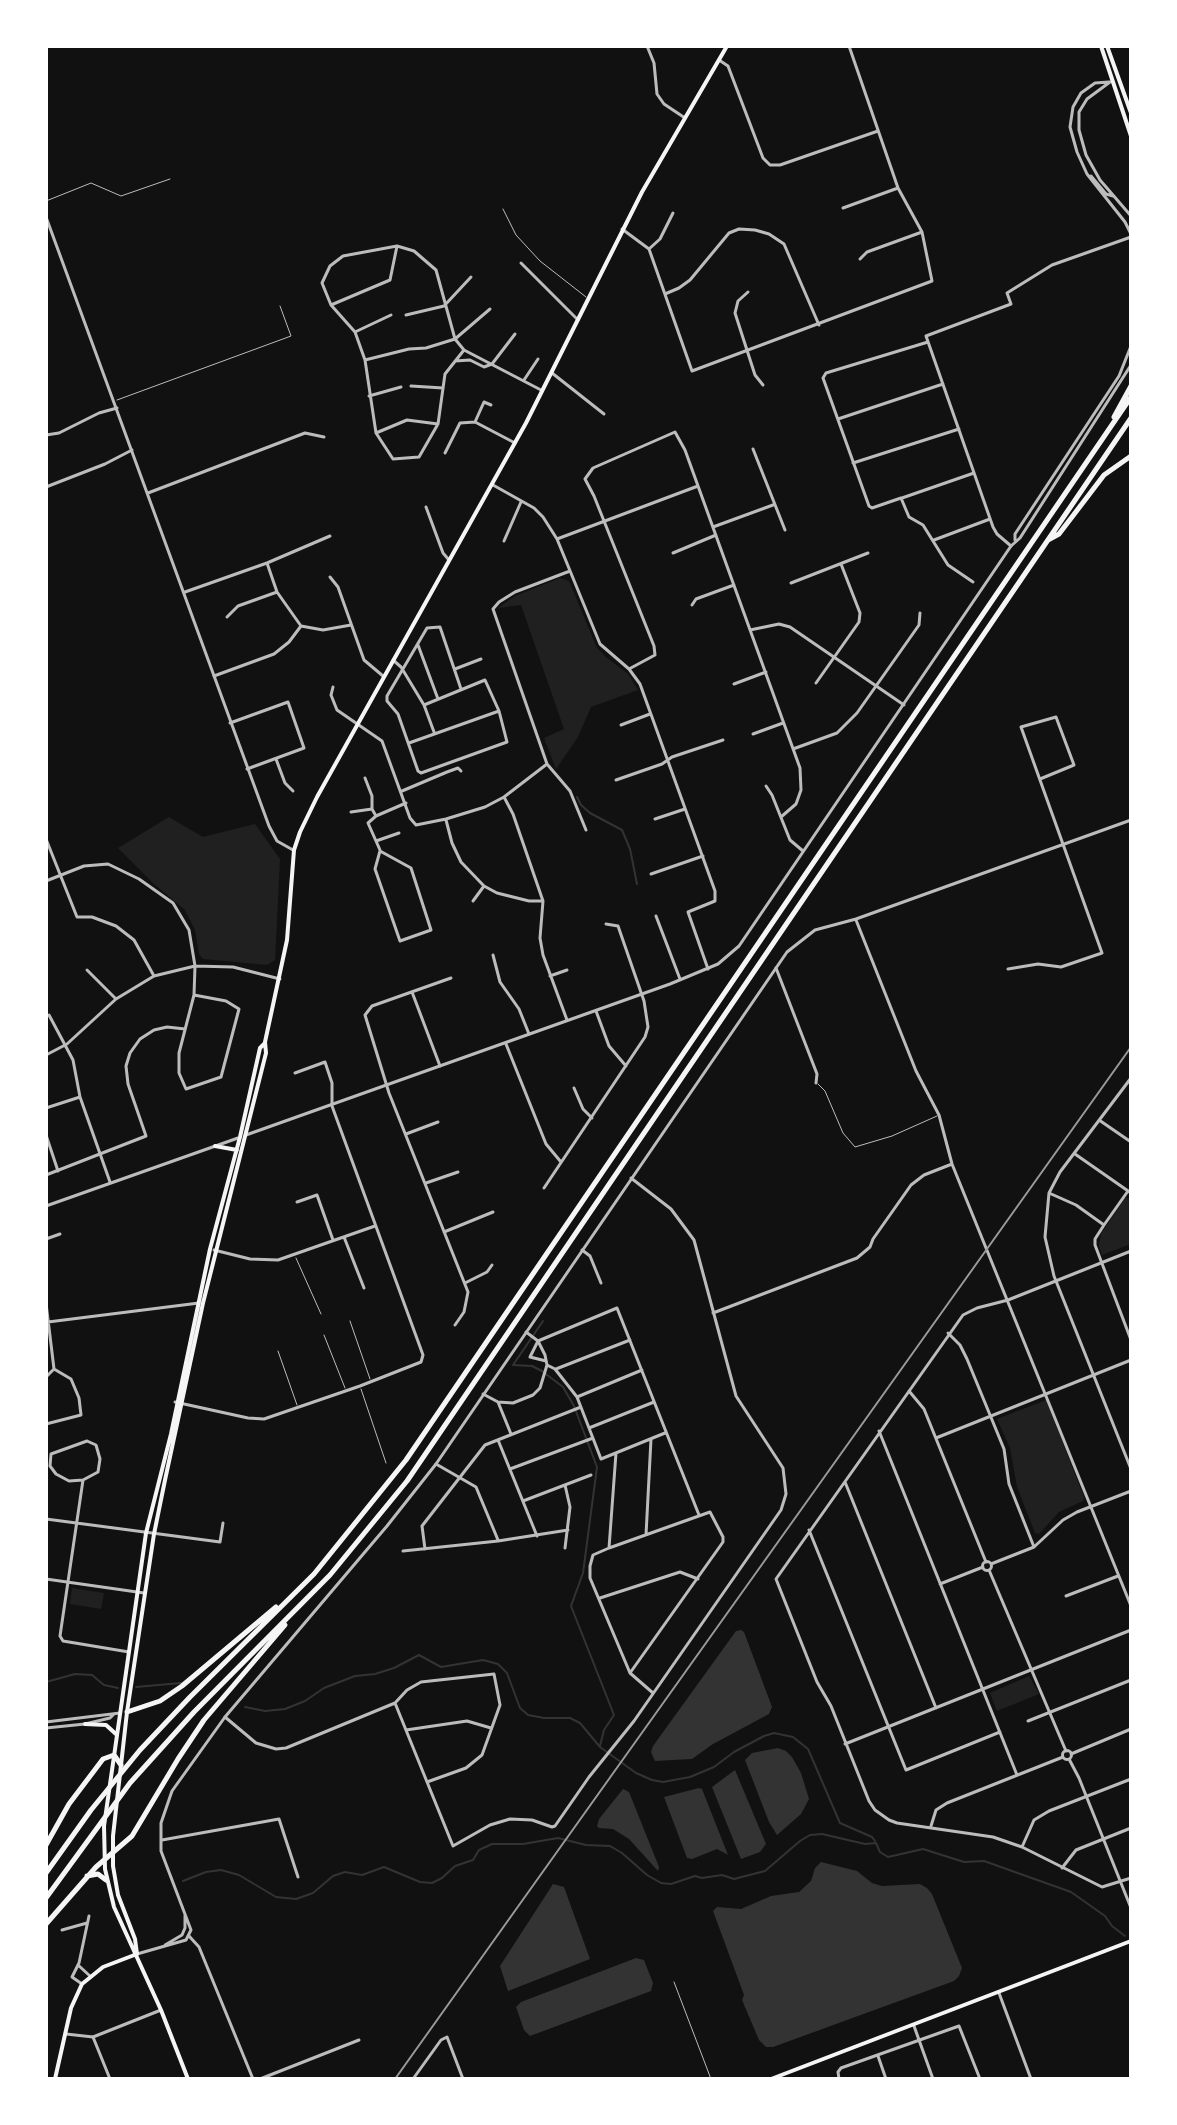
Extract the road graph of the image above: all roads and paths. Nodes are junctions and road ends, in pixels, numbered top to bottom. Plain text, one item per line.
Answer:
1 (647, 46) edge
2 (727, 46) edge
3 (849, 46) edge
4 (1104, 46) edge
5 (719, 60) junction
6 (1119, 79) junction
7 (1110, 82) junction
8 (1131, 113) edge
9 (685, 118) junction
10 (878, 131) junction
11 (1131, 136) edge
12 (1087, 174) junction
13 (170, 179) dead end
14 (898, 188) junction
15 (1113, 196) junction
16 (46, 201) edge
17 (843, 208) dead end
18 (503, 209) dead end
19 (673, 213) dead end
20 (1131, 216) edge
21 (46, 217) edge
22 (622, 229) junction
23 (922, 232) junction
24 (1131, 236) edge
25 (397, 246) junction
26 (649, 249) junction
27 (860, 259) dead end
28 (521, 263) dead end
29 (471, 277) dead end
30 (748, 292) dead end
31 (665, 294) junction
32 (588, 298) junction
33 (331, 305) junction
34 (280, 306) dead end
35 (444, 306) junction
36 (490, 309) dead end
37 (391, 315) dead end
38 (406, 315) dead end
39 (578, 320) junction
40 (819, 325) junction
41 (355, 332) junction
42 (515, 334) dead end
43 (455, 339) junction
44 (928, 342) junction
45 (1131, 346) edge
46 (464, 350) junction
47 (747, 353) junction
48 (538, 359) dead end
49 (365, 360) junction
50 (455, 361) junction
51 (492, 364) junction
52 (1131, 365) edge
53 (552, 373) junction
54 (524, 380) junction
55 (943, 384) junction
56 (763, 385) dead end
57 (411, 386) dead end
58 (1131, 386) edge
59 (401, 387) dead end
60 (443, 388) junction
61 (543, 391) junction
62 (369, 396) junction
63 (1131, 397) edge
64 (114, 401) junction
65 (491, 405) dead end
66 (117, 408) junction
67 (604, 414) dead end
68 (1131, 418) edge
69 (838, 419) junction
70 (475, 422) junction
71 (438, 424) junction
72 (959, 429) junction
73 (376, 433) junction
74 (46, 435) edge
75 (324, 437) dead end
76 (1100, 441) junction
77 (515, 443) junction
78 (753, 449) dead end
79 (132, 450) junction
80 (445, 453) dead end
81 (1131, 456) edge
82 (853, 463) junction
83 (974, 473) junction
84 (492, 485) junction
85 (698, 486) junction
86 (46, 487) edge
87 (148, 493) junction
88 (901, 498) junction
89 (521, 502) junction
90 (773, 505) junction
91 (426, 507) dead end
92 (990, 519) junction
93 (604, 521) junction
94 (713, 527) junction
95 (785, 530) dead end
96 (716, 535) junction
97 (330, 536) dead end
98 (557, 539) junction
99 (934, 540) junction
100 (1015, 540) junction
101 (1047, 540) junction
102 (504, 541) dead end
103 (1011, 546) junction
104 (673, 553) dead end
105 (868, 553) dead end
106 (449, 560) junction
107 (267, 563) junction
108 (841, 564) junction
109 (570, 571) junction
110 (330, 577) dead end
111 (973, 582) dead end
112 (791, 583) dead end
113 (734, 585) junction
114 (185, 592) junction
115 (277, 592) junction
116 (692, 605) dead end
117 (920, 613) dead end
118 (227, 617) dead end
119 (351, 625) junction
120 (301, 626) junction
121 (750, 630) junction
122 (418, 645) junction
123 (834, 657) junction
124 (481, 659) dead end
125 (393, 660) junction
126 (401, 667) junction
127 (455, 669) junction
128 (629, 669) junction
129 (766, 672) junction
130 (214, 676) junction
131 (383, 676) junction
132 (816, 683) dead end
133 (734, 684) dead end
134 (876, 685) junction
135 (333, 687) dead end
136 (461, 689) junction
137 (438, 699) junction
138 (424, 705) junction
139 (904, 705) junction
140 (499, 711) junction
141 (650, 714) junction
142 (784, 722) junction
143 (230, 723) junction
144 (358, 724) junction
145 (621, 725) dead end
146 (435, 733) junction
147 (753, 734) dead end
148 (723, 740) dead end
149 (409, 743) junction
150 (793, 749) junction
151 (276, 759) junction
152 (667, 760) junction
153 (547, 764) junction
154 (247, 769) junction
155 (461, 771) dead end
156 (365, 778) dead end
157 (1040, 779) junction
158 (616, 780) dead end
159 (766, 786) dead end
160 (293, 791) dead end
161 (402, 791) junction
162 (504, 797) junction
163 (406, 803) junction
164 (372, 809) junction
165 (685, 809) junction
166 (351, 812) dead end
167 (376, 816) junction
168 (781, 817) junction
169 (446, 819) junction
170 (655, 819) dead end
171 (1131, 820) edge
172 (586, 830) dead end
173 (399, 833) dead end
174 (46, 839) edge
175 (376, 841) junction
176 (1063, 844) junction
177 (294, 850) junction
178 (380, 851) junction
179 (803, 851) junction
180 (703, 856) junction
181 (651, 874) dead end
182 (61, 875) junction
183 (46, 881) edge
184 (484, 886) junction
185 (473, 901) dead end
186 (543, 901) junction
187 (656, 916) dead end
188 (856, 919) junction
189 (606, 924) dead end
190 (493, 955) dead end
191 (195, 966) junction
192 (776, 968) junction
193 (708, 969) junction
194 (1008, 969) dead end
195 (87, 970) dead end
196 (567, 970) dead end
197 (154, 976) junction
198 (550, 976) junction
199 (451, 978) dead end
200 (280, 979) junction
201 (680, 980) junction
202 (412, 992) junction
203 (643, 994) junction
204 (194, 995) junction
205 (116, 999) junction
206 (596, 1011) junction
207 (49, 1015) dead end
208 (567, 1020) junction
209 (185, 1029) junction
210 (529, 1034) junction
211 (265, 1042) junction
212 (67, 1044) junction
213 (506, 1044) junction
214 (46, 1055) edge
215 (440, 1066) junction
216 (626, 1066) junction
217 (295, 1073) dead end
218 (1131, 1078) edge
219 (816, 1083) joint
220 (387, 1086) junction
221 (574, 1088) dead end
222 (80, 1097) junction
223 (332, 1106) junction
224 (46, 1108) edge
225 (939, 1115) junction
226 (592, 1118) junction
227 (1099, 1120) junction
228 (438, 1122) dead end
229 (406, 1134) junction
230 (46, 1135) edge
231 (248, 1135) junction
232 (240, 1137) junction
233 (1131, 1142) edge
234 (215, 1146) junction
235 (237, 1150) junction
236 (1074, 1153) junction
237 (101, 1155) junction
238 (561, 1163) junction
239 (952, 1164) junction
240 (58, 1171) junction
241 (458, 1172) dead end
242 (46, 1175) edge
243 (631, 1178) junction
244 (110, 1182) junction
245 (426, 1183) junction
246 (544, 1188) dead end
247 (1130, 1192) edge
248 (1049, 1193) junction
249 (297, 1202) dead end
250 (46, 1206) edge
251 (493, 1212) dead end
252 (1104, 1225) junction
253 (375, 1226) junction
254 (444, 1232) junction
255 (60, 1234) dead end
256 (344, 1237) junction
257 (46, 1239) edge
258 (333, 1240) junction
259 (210, 1249) junction
260 (582, 1250) junction
261 (217, 1251) junction
262 (1131, 1251) edge
263 (295, 1255) junction
264 (1100, 1263) junction
265 (492, 1265) dead end
266 (1056, 1281) junction
267 (465, 1283) junction
268 (601, 1283) dead end
269 (364, 1288) dead end
270 (1008, 1300) junction
271 (46, 1303) edge
272 (200, 1303) junction
273 (713, 1313) junction
274 (321, 1314) dead end
275 (350, 1321) dead end
276 (47, 1322) edge
277 (455, 1325) dead end
278 (948, 1333) junction
279 (324, 1335) dead end
280 (532, 1336) junction
281 (630, 1340) junction
282 (1131, 1340) edge
283 (278, 1351) dead end
284 (1131, 1360) edge
285 (546, 1365) junction
286 (54, 1369) junction
287 (555, 1369) junction
288 (642, 1370) junction
289 (1094, 1375) junction
290 (46, 1377) edge
291 (372, 1382) junction
292 (360, 1386) junction
293 (908, 1390) junction
294 (346, 1391) junction
295 (483, 1394) junction
296 (1046, 1394) junction
297 (577, 1397) junction
298 (498, 1402) junction
299 (654, 1402) junction
300 (178, 1403) junction
301 (298, 1407) junction
302 (580, 1408) junction
303 (990, 1417) junction
304 (46, 1424) edge
305 (589, 1428) junction
306 (879, 1431) junction
307 (666, 1432) junction
308 (511, 1434) junction
309 (592, 1438) junction
310 (936, 1438) junction
311 (651, 1439) junction
312 (498, 1440) junction
313 (616, 1453) junction
314 (386, 1463) dead end
315 (436, 1464) junction
316 (510, 1469) junction
317 (1131, 1469) edge
318 (591, 1475) dead end
319 (459, 1477) junction
320 (83, 1480) junction
321 (844, 1480) junction
322 (565, 1485) junction
323 (1131, 1491) edge
324 (523, 1501) junction
325 (1091, 1506) junction
326 (699, 1515) junction
327 (46, 1519) edge
328 (76, 1523) junction
329 (223, 1523) dead end
330 (568, 1530) junction
331 (809, 1530) junction
332 (146, 1533) junction
333 (154, 1534) junction
334 (646, 1535) junction
335 (537, 1536) junction
336 (498, 1541) junction
337 (1034, 1547) junction
338 (565, 1548) dead end
339 (609, 1548) junction
340 (425, 1549) junction
341 (403, 1551) dead end
342 (986, 1562) junction
343 (991, 1564) junction
344 (983, 1567) junction
345 (989, 1570) junction
346 (1118, 1575) junction
347 (46, 1579) edge
348 (698, 1579) junction
349 (68, 1582) junction
350 (304, 1583) junction
351 (940, 1584) junction
352 (315, 1591) junction
353 (138, 1592) junction
354 (144, 1593) junction
355 (1066, 1596) dead end
356 (599, 1598) junction
357 (1131, 1606) edge
358 (1131, 1630) edge
359 (129, 1652) junction
360 (1030, 1671) junction
361 (630, 1673) junction
362 (1131, 1680) edge
363 (983, 1690) junction
364 (653, 1693) junction
365 (395, 1703) junction
366 (936, 1708) junction
367 (1050, 1712) junction
368 (120, 1713) junction
369 (225, 1717) junction
370 (1028, 1721) dead end
371 (46, 1722) edge
372 (85, 1724) junction
373 (889, 1727) junction
374 (46, 1728) edge
375 (491, 1728) junction
376 (1131, 1729) edge
377 (406, 1730) junction
378 (1000, 1732) junction
379 (117, 1735) junction
380 (845, 1744) junction
381 (1066, 1751) junction
382 (1071, 1754) junction
383 (114, 1755) junction
384 (1063, 1757) junction
385 (1069, 1759) junction
386 (121, 1765) junction
387 (1017, 1775) junction
388 (1131, 1779) edge
389 (427, 1782) junction
390 (1087, 1797) junction
391 (931, 1826) junction
392 (1131, 1828) edge
393 (1103, 1839) junction
394 (160, 1840) junction
395 (46, 1845) edge
396 (1022, 1847) junction
397 (113, 1853) junction
398 (104, 1860) junction
399 (1062, 1868) junction
400 (46, 1873) edge
401 (86, 1877) junction
402 (298, 1877) dead end
403 (1131, 1878) edge
404 (106, 1880) junction
405 (1121, 1882) junction
406 (46, 1898) edge
407 (1131, 1908) edge
408 (184, 1914) junction
409 (89, 1916) dead end
410 (87, 1923) junction
411 (46, 1924) edge
412 (62, 1930) dead end
413 (189, 1936) junction
414 (1131, 1941) edge
415 (165, 1945) junction
416 (137, 1954) junction
417 (78, 1964) junction
418 (90, 1976) junction
419 (674, 1982) dead end
420 (82, 1984) junction
421 (999, 1993) junction
422 (161, 2010) junction
423 (913, 2023) junction
424 (65, 2034) junction
425 (93, 2037) junction
426 (359, 2040) dead end
427 (919, 2040) junction
428 (877, 2056) junction
429 (418, 2072) junction
430 (789, 2072) junction
431 (421, 2077) edge
432 (55, 2079) edge
433 (110, 2079) edge
434 (188, 2079) edge
435 (253, 2079) edge
436 (260, 2079) edge
437 (413, 2079) edge
438 (463, 2079) edge
439 (711, 2079) edge
440 (771, 2079) edge
441 (791, 2079) edge
442 (839, 2079) edge
443 (886, 2079) edge
444 (933, 2079) edge
445 (980, 2079) edge
446 (1031, 2079) edge

1 - 9 street
2 - 5 main road
3 - 10 street
4 - 6 main road
4 - 7 main road
5 - 9 main road
5 - 10 street
6 - 7 street
6 - 8 main road
7 - 11 main road
7 - 12 street
7 - 15 street
9 - 22 main road
10 - 14 street
12 - 15 street
12 - 24 street
13 - 16 lane
14 - 17 street
14 - 23 street
15 - 20 street
18 - 32 lane
19 - 26 street
21 - 64 street
22 - 26 street
22 - 32 main road
23 - 27 street
23 - 40 street
24 - 44 street
25 - 33 street
25 - 33 street
25 - 35 street
26 - 31 street
28 - 39 street
29 - 35 street
30 - 47 street
31 - 40 street
31 - 47 street
32 - 39 main road
33 - 41 street
34 - 64 lane
35 - 38 street
35 - 43 street
36 - 43 street
37 - 41 street
39 - 53 main road
40 - 47 street
41 - 49 street
42 - 51 street
43 - 46 street
43 - 49 street
44 - 55 street
44 - 69 street
45 - 100 street
46 - 50 street
46 - 51 street
47 - 56 street
48 - 54 street
49 - 62 street
50 - 51 street
50 - 60 street
51 - 54 street
52 - 100 street
53 - 61 main road
53 - 67 street
54 - 61 street
55 - 69 street
55 - 72 street
57 - 60 street
58 - 76 highway
59 - 62 street
60 - 71 street
61 - 77 main road
62 - 73 street
63 - 76 highway
64 - 66 street
65 - 70 street
66 - 74 street
66 - 79 street
68 - 101 highway
69 - 82 street
70 - 77 street
70 - 80 street
71 - 73 street
71 - 73 street
72 - 82 street
72 - 83 street
75 - 87 street
76 - 350 highway
77 - 84 main road
78 - 90 street
79 - 86 street
79 - 87 street
81 - 101 highway
82 - 88 street
83 - 88 street
83 - 92 street
84 - 89 street
84 - 106 main road
85 - 93 street
85 - 93 street
85 - 94 street
87 - 114 street
88 - 99 street
89 - 98 street
89 - 102 street
90 - 94 street
90 - 95 street
91 - 106 street
92 - 99 street
92 - 103 street
93 - 98 street
93 - 128 street
94 - 96 street
96 - 104 street
96 - 113 street
97 - 107 street
98 - 109 street
99 - 111 street
100 - 103 street
101 - 352 highway
103 - 139 street
105 - 108 street
106 - 125 main road
107 - 114 street
107 - 115 street
108 - 112 street
108 - 123 street
109 - 128 street
109 - 153 street
110 - 119 street
113 - 116 street
113 - 121 street
114 - 130 street
115 - 118 street
115 - 120 street
117 - 134 street
119 - 120 street
119 - 131 street
120 - 130 street
121 - 123 street
121 - 129 street
122 - 126 street
122 - 127 street
122 - 137 street
123 - 132 street
123 - 134 street
124 - 127 street
125 - 126 street
125 - 131 main road
126 - 138 street
126 - 149 street
127 - 136 street
128 - 141 street
129 - 133 street
129 - 142 street
130 - 143 street
131 - 144 main road
134 - 139 street
134 - 150 street
135 - 144 street
136 - 137 street
136 - 140 street
137 - 138 street
138 - 146 street
139 - 179 street
140 - 146 street
140 - 149 street
141 - 145 street
141 - 152 street
142 - 147 street
142 - 150 street
143 - 151 street
143 - 154 street
144 - 161 street
144 - 177 main road
146 - 149 street
148 - 152 street
150 - 168 street
151 - 154 street
151 - 160 street
152 - 158 street
152 - 165 street
153 - 162 street
153 - 172 street
154 - 177 street
155 - 161 street
156 - 164 street
157 - 157 street
157 - 176 street
159 - 168 street
161 - 163 street
162 - 169 street
162 - 186 street
163 - 167 street
163 - 169 street
164 - 166 street
164 - 167 street
165 - 170 street
165 - 180 street
167 - 175 street
168 - 179 street
169 - 184 street
171 - 176 street
173 - 175 street
174 - 182 street
175 - 178 street
176 - 188 street
176 - 194 street
177 - 200 main road
178 - 178 street
179 - 193 street
180 - 181 street
180 - 193 street
182 - 183 street
182 - 191 street
182 - 197 street
184 - 185 street
184 - 186 street
186 - 198 street
187 - 201 street
188 - 192 street
188 - 225 street
189 - 203 street
190 - 210 street
191 - 197 street
191 - 200 street
191 - 204 street
192 - 219 street
192 - 243 street
193 - 201 street
195 - 205 street
196 - 198 street
197 - 205 street
198 - 208 street
199 - 202 street
200 - 211 main road
201 - 203 street
202 - 215 street
202 - 220 street
203 - 206 street
203 - 216 street
204 - 209 street
204 - 209 street
205 - 212 street
206 - 208 street
206 - 216 street
207 - 212 street
208 - 210 street
209 - 237 street
210 - 213 street
211 - 231 main road
211 - 232 main road
212 - 214 street
212 - 222 street
213 - 215 street
213 - 238 street
215 - 220 street
216 - 226 street
217 - 223 street
218 - 227 street
219 - 225 lane
220 - 223 street
220 - 229 street
221 - 226 street
222 - 224 street
222 - 237 street
223 - 231 street
223 - 253 street
225 - 239 street
226 - 238 street
227 - 233 street
227 - 236 street
228 - 229 street
229 - 245 street
230 - 240 street
231 - 232 street
231 - 261 main road
232 - 234 street
232 - 235 main road
234 - 235 main road
234 - 244 street
235 - 259 main road
236 - 247 street
236 - 248 street
237 - 240 street
237 - 244 street
238 - 246 street
239 - 270 street
239 - 273 street
240 - 242 street
241 - 245 street
243 - 260 street
243 - 273 street
244 - 250 street
245 - 254 street
247 - 252 street
248 - 252 street
248 - 266 street
249 - 258 street
251 - 254 street
252 - 264 street
253 - 256 street
253 - 291 street
254 - 267 street
255 - 257 street
256 - 258 street
256 - 269 street
258 - 263 street
259 - 261 street
259 - 272 main road
260 - 268 street
260 - 280 street
261 - 263 street
261 - 272 main road
262 - 264 street
263 - 274 lane
264 - 266 street
264 - 282 street
265 - 267 street
266 - 270 street
266 - 289 street
267 - 277 street
270 - 278 street
270 - 296 street
271 - 276 street
272 - 276 street
272 - 300 main road
273 - 364 street
275 - 291 lane
276 - 286 street
278 - 293 street
278 - 303 street
279 - 294 lane
280 - 281 street
280 - 285 street
280 - 285 street
280 - 295 street
281 - 287 street
281 - 288 street
283 - 301 lane
284 - 289 street
285 - 287 street
285 - 298 street
286 - 290 street
286 - 304 street
287 - 297 street
288 - 297 street
288 - 299 street
289 - 296 street
289 - 317 street
291 - 292 street
292 - 294 street
292 - 314 lane
293 - 306 street
293 - 310 street
294 - 301 street
295 - 298 street
295 - 315 street
296 - 303 street
296 - 325 street
297 - 302 street
298 - 308 street
299 - 305 street
299 - 307 street
300 - 301 street
300 - 332 main road
300 - 333 main road
302 - 305 street
302 - 308 street
303 - 310 street
303 - 337 street
305 - 309 street
306 - 321 street
306 - 351 street
307 - 311 street
307 - 326 street
308 - 312 street
309 - 313 street
309 - 316 street
310 - 342 street
311 - 313 street
311 - 334 street
312 - 316 street
312 - 319 street
313 - 339 street
315 - 319 street
315 - 369 street
316 - 324 street
318 - 322 street
319 - 336 street
319 - 340 street
320 - 320 street
320 - 328 street
321 - 331 street
321 - 366 street
322 - 324 street
322 - 330 street
323 - 325 street
324 - 335 street
325 - 337 street
325 - 346 street
326 - 334 street
326 - 348 street
327 - 328 street
328 - 332 street
328 - 349 street
329 - 333 street
330 - 335 street
330 - 338 street
331 - 373 street
331 - 380 street
332 - 333 street
332 - 353 main road
333 - 354 main road
334 - 339 street
335 - 336 street
336 - 340 street
337 - 343 street
339 - 356 street
340 - 341 street
342 - 343 street
342 - 344 street
343 - 345 street
344 - 345 street
344 - 351 street
345 - 360 street
346 - 355 street
346 - 357 street
347 - 349 street
348 - 356 street
348 - 361 street
349 - 353 street
349 - 359 street
350 - 368 highway
350 - 400 highway
351 - 363 street
352 - 397 highway
352 - 406 highway
353 - 354 street
353 - 359 main road
354 - 368 main road
356 - 361 street
358 - 360 street
359 - 368 main road
360 - 363 street
360 - 367 street
361 - 364 street
362 - 367 street
363 - 366 street
363 - 378 street
364 - 389 street
365 - 369 street
365 - 375 street
365 - 377 street
366 - 373 street
367 - 370 street
367 - 381 street
368 - 371 street
368 - 372 street
368 - 379 main road
368 - 386 main road
369 - 394 street
372 - 374 street
372 - 379 main road
373 - 378 street
373 - 380 street
375 - 377 street
375 - 389 street
376 - 382 street
377 - 389 street
378 - 387 street
379 - 383 main road
380 - 391 street
381 - 382 street
381 - 384 street
382 - 385 street
383 - 386 highway
383 - 395 highway
383 - 398 main road
384 - 385 street
384 - 387 street
385 - 390 street
386 - 397 main road
387 - 391 street
388 - 390 street
390 - 393 street
390 - 396 street
391 - 396 street
392 - 393 street
393 - 399 street
393 - 405 street
394 - 402 street
394 - 408 street
396 - 399 street
397 - 398 highway
397 - 416 main road
398 - 401 highway
398 - 404 main road
399 - 405 street
401 - 404 highway
401 - 411 highway
403 - 405 street
404 - 416 main road
405 - 407 street
408 - 413 street
408 - 415 street
409 - 410 street
410 - 412 street
410 - 417 street
413 - 415 street
413 - 435 street
414 - 421 main road
415 - 416 street
416 - 418 main road
416 - 422 main road
417 - 418 street
417 - 420 street
418 - 420 main road
419 - 439 lane
420 - 424 main road
421 - 423 main road
421 - 446 street
422 - 425 street
422 - 434 main road
423 - 427 street
423 - 430 main road
424 - 425 street
424 - 432 main road
425 - 433 street
426 - 436 street
427 - 428 street
427 - 444 street
427 - 445 street
428 - 442 street
428 - 443 street
429 - 431 street
429 - 437 street
429 - 438 street
430 - 440 main road
430 - 441 street

